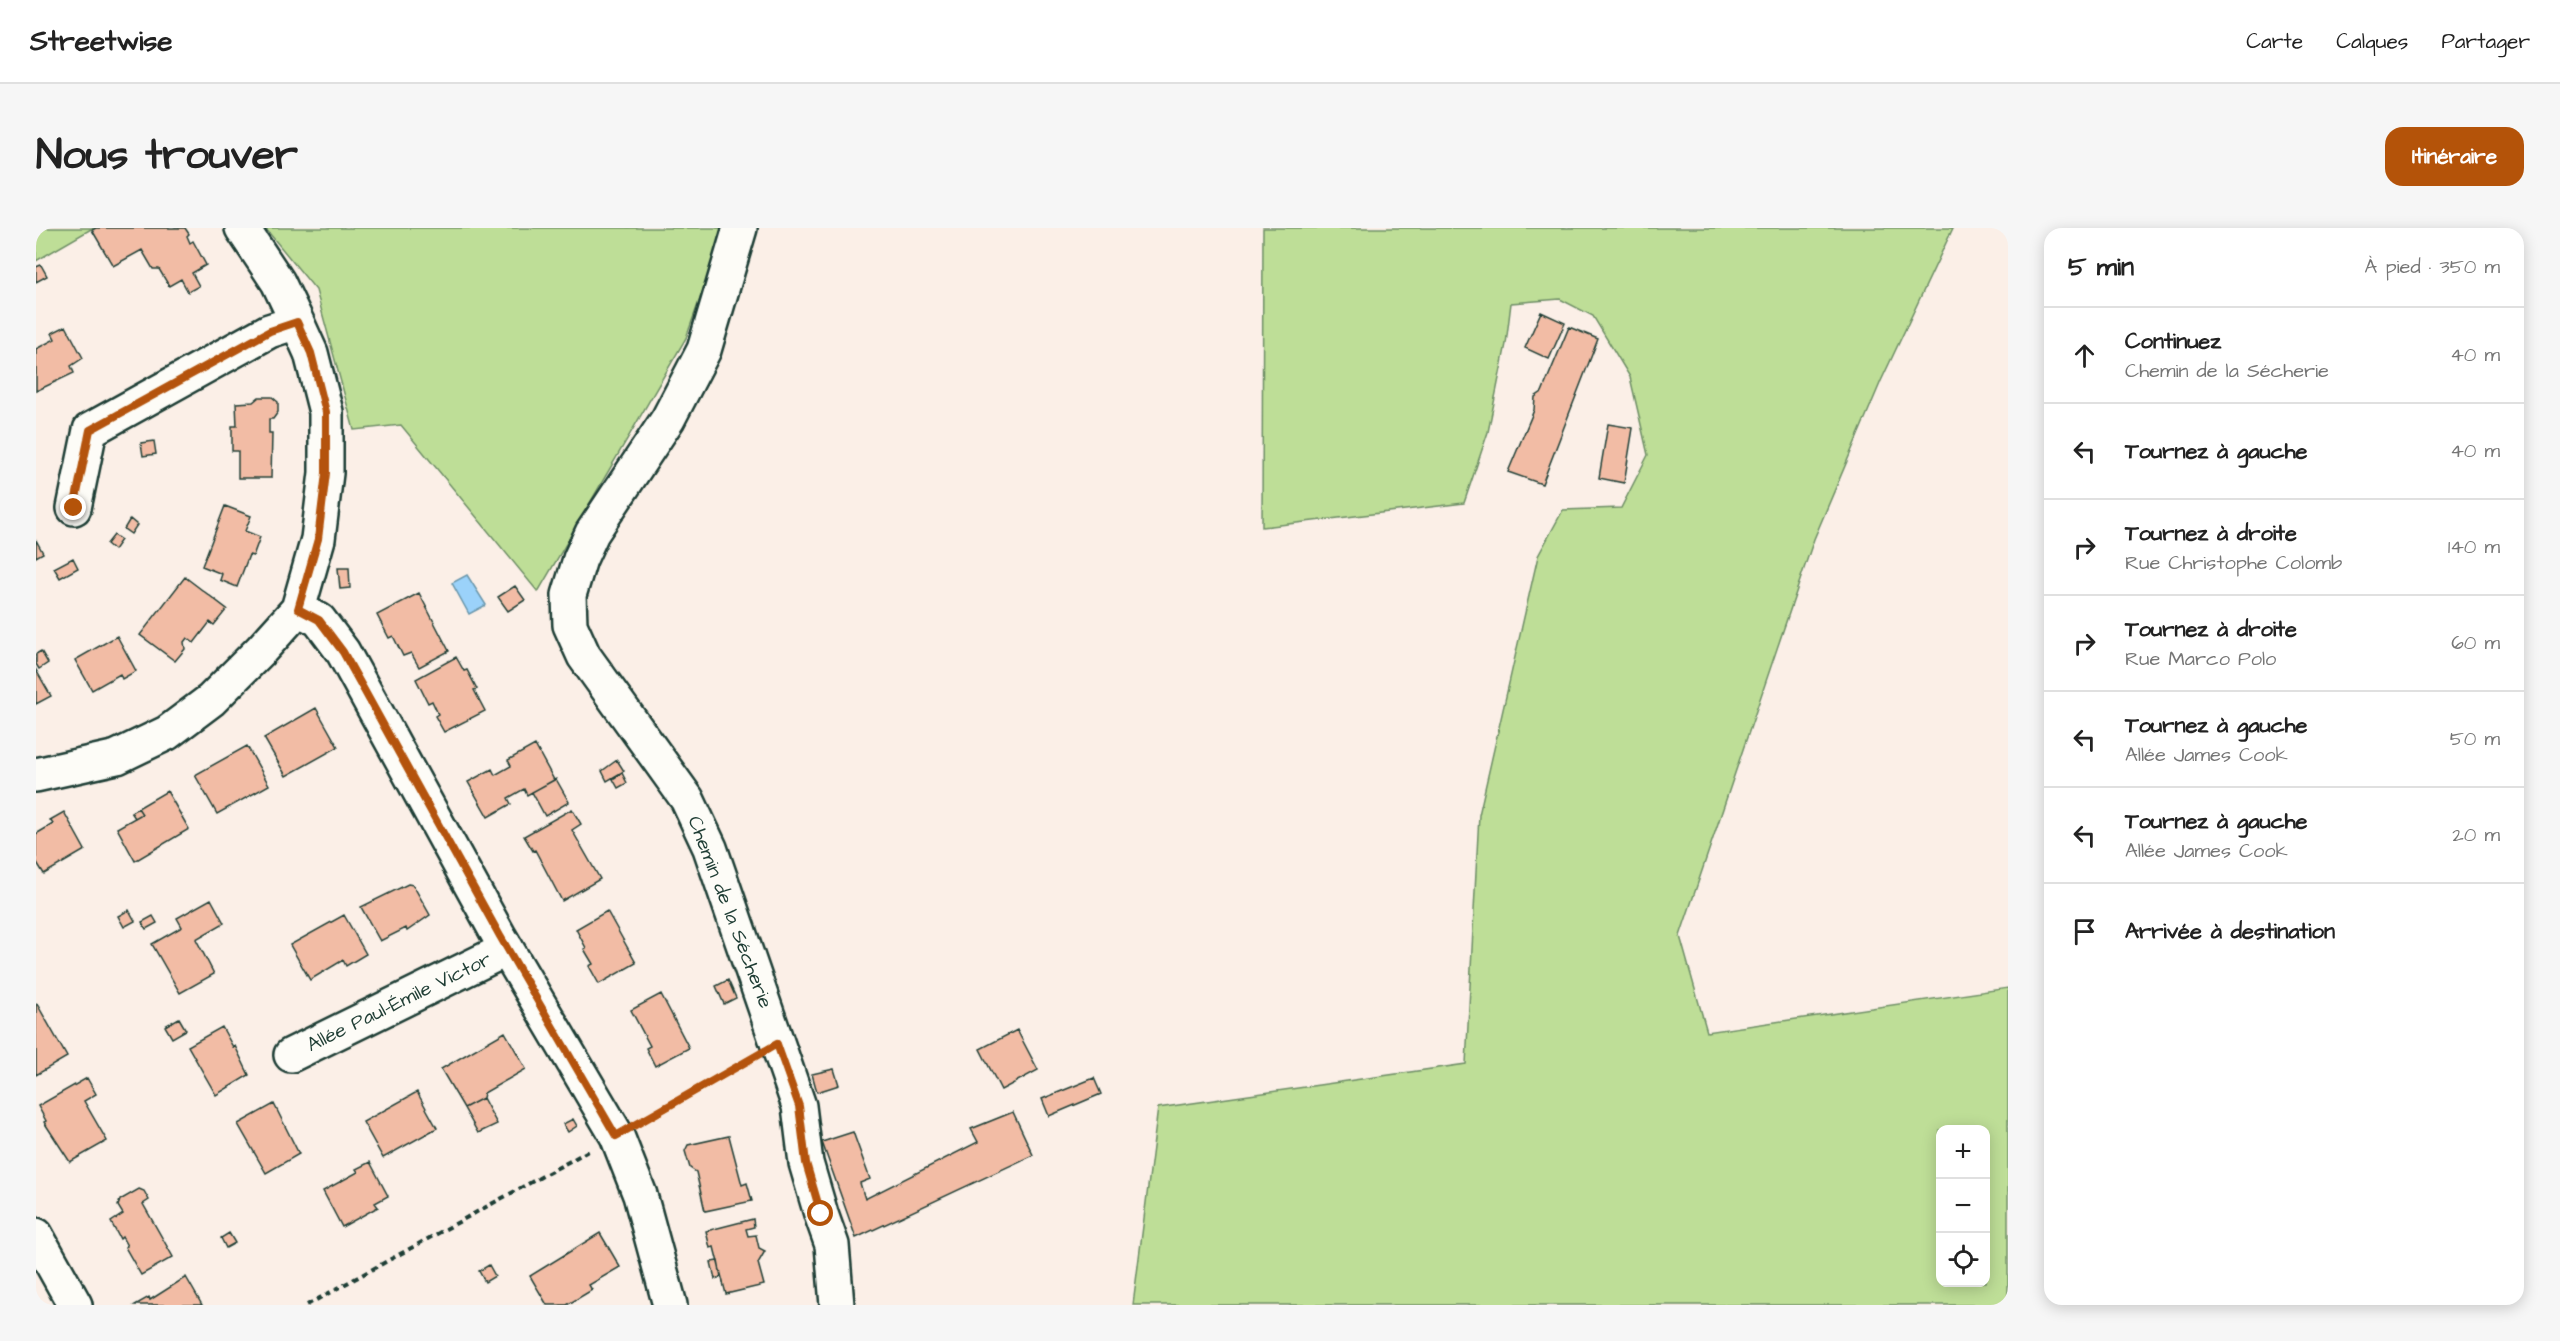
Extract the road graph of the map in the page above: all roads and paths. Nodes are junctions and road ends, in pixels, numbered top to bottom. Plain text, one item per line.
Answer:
1 (242, 228) edge
2 (740, 228) edge
3 (297, 322) junction
4 (74, 508) dead end
5 (298, 609) junction
6 (36, 775) edge
7 (507, 949) junction
8 (777, 1044) junction
9 (291, 1055) dead end
10 (616, 1136) junction
11 (36, 1235) edge
12 (75, 1305) edge
13 (307, 1305) edge
14 (670, 1305) edge
15 (837, 1305) edge

1 - 3 street
2 - 8 street, Chemin de la Sécherie
3 - 4 street
3 - 5 street
5 - 6 street
5 - 7 street
7 - 9 street, Allée Paul-Émile Victor
7 - 10 street
8 - 10 path
8 - 15 street, Chemin de la Sécherie
10 - 13 path
10 - 14 street
11 - 12 street

